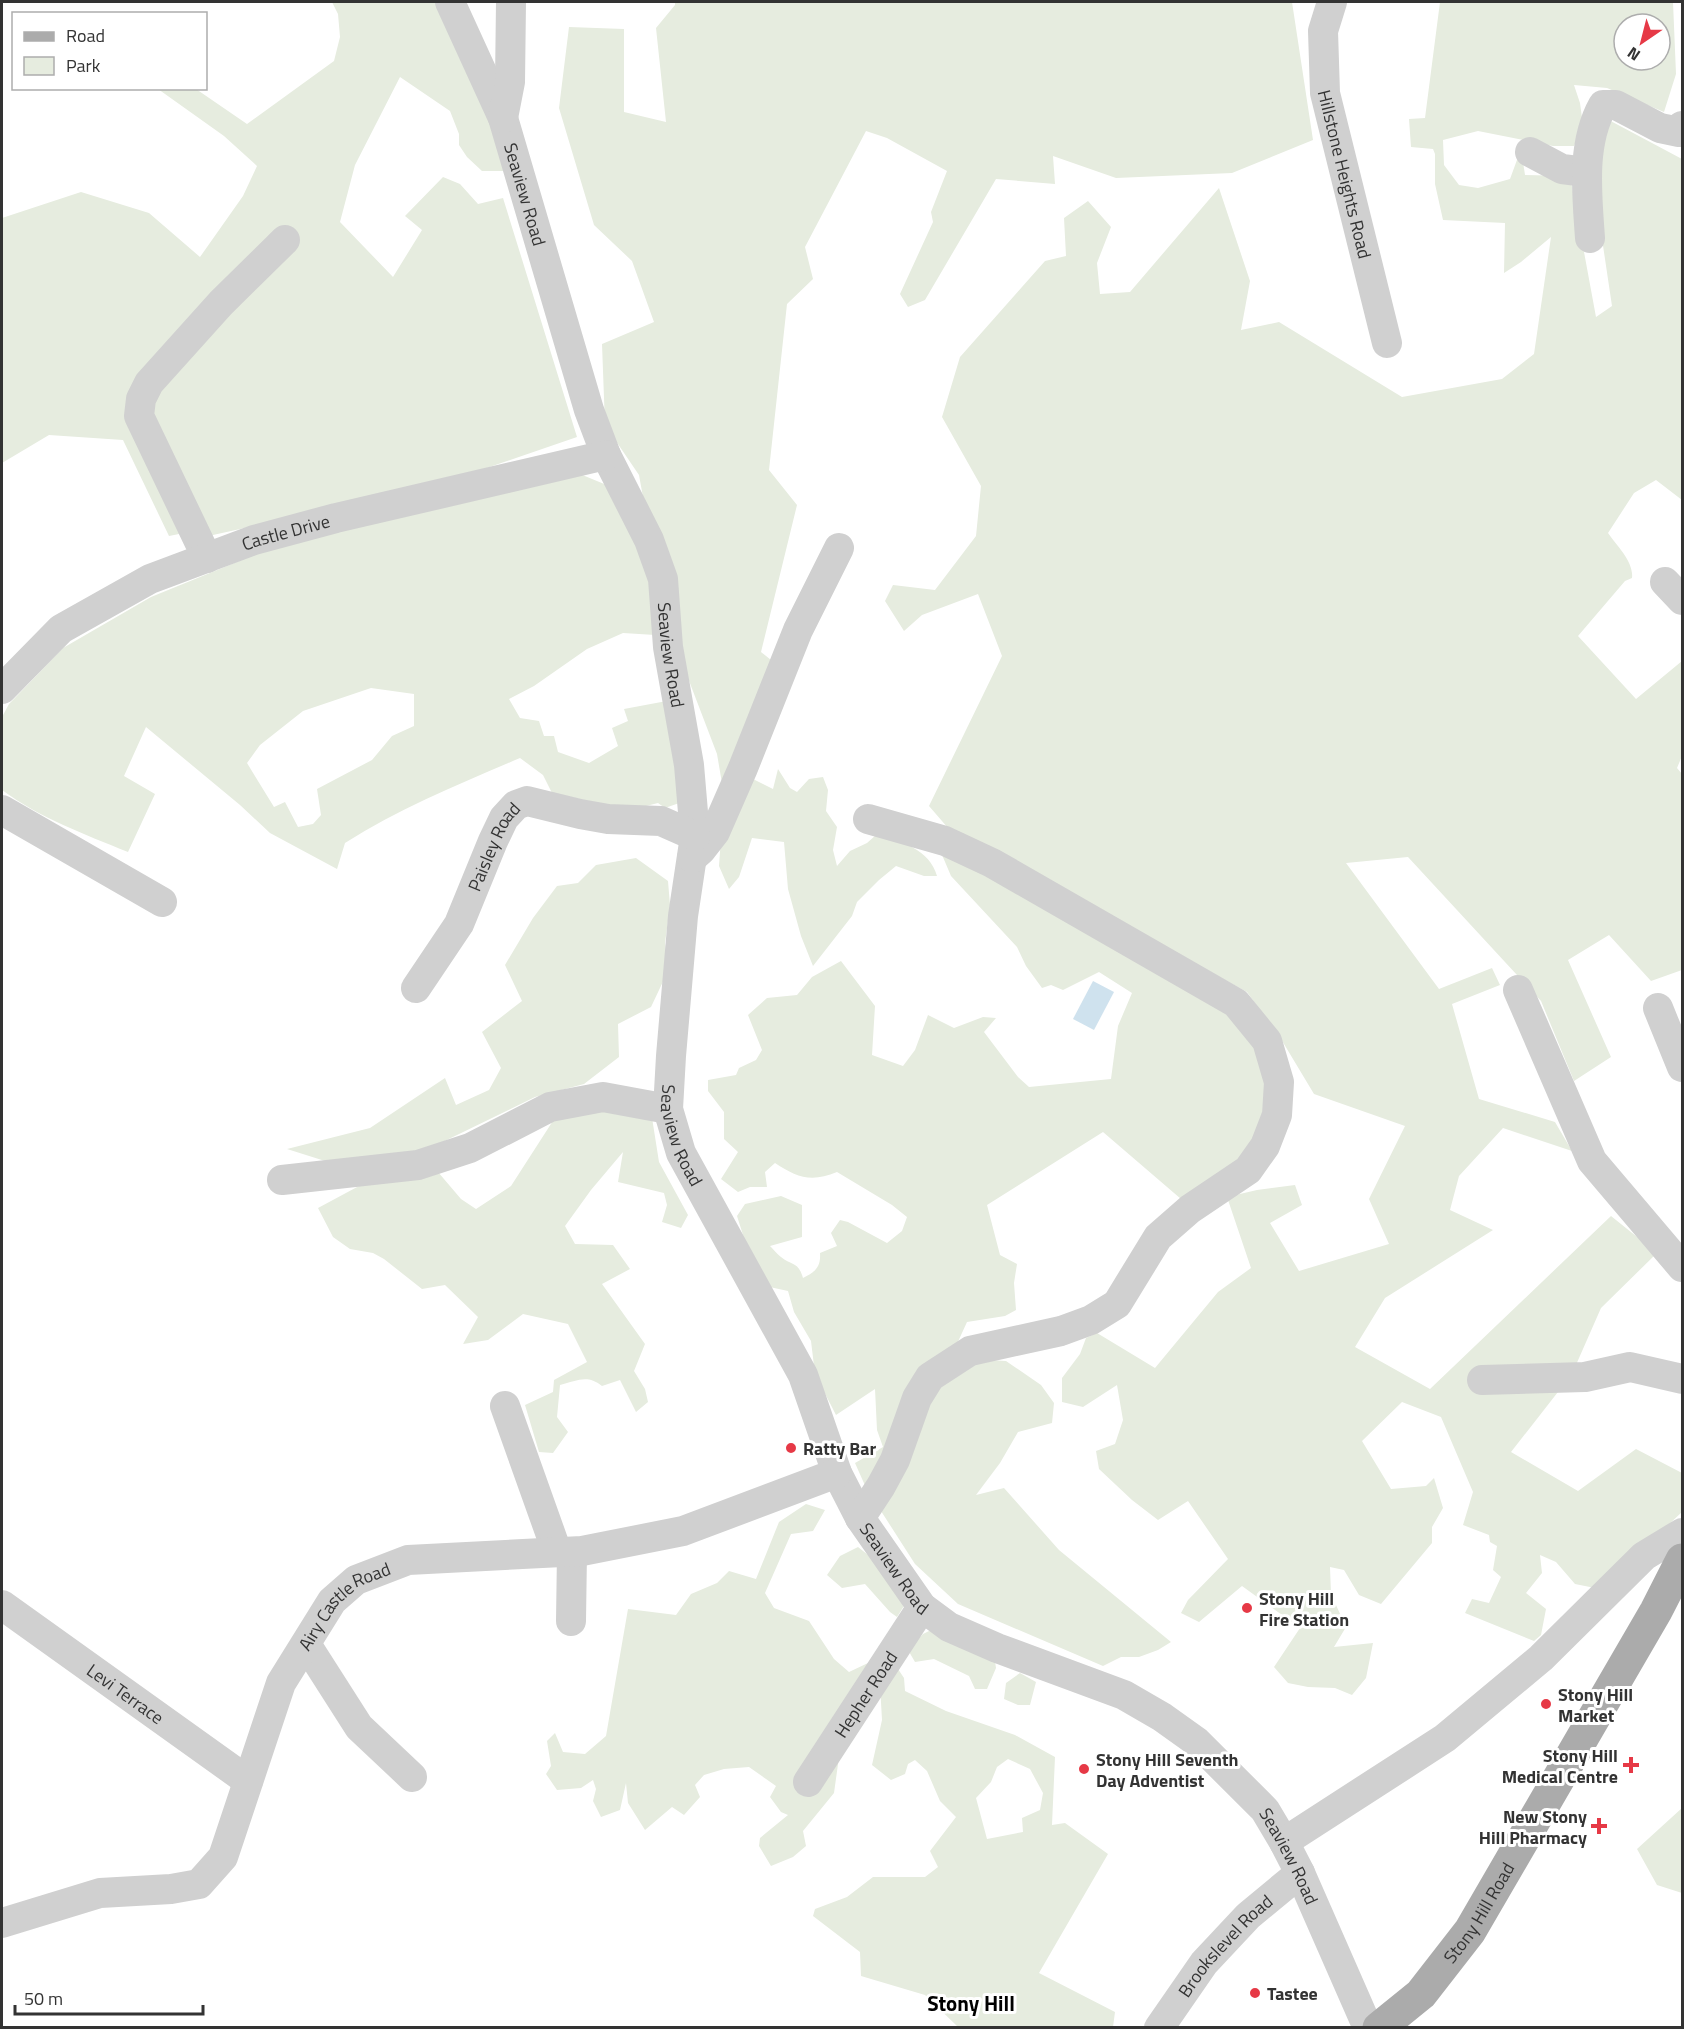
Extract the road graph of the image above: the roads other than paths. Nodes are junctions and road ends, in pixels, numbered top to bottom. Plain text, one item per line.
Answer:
1 (450, 2) edge
2 (511, 2) edge
3 (1332, 2) edge
4 (503, 118) junction
5 (1683, 126) edge
6 (1530, 152) dead end
7 (1586, 172) junction
8 (1590, 238) dead end
9 (285, 240) dead end
10 (1387, 343) dead end
11 (606, 455) junction
12 (839, 548) dead end
13 (207, 558) junction
14 (2, 688) edge
15 (2, 810) edge
16 (868, 819) dead end
17 (694, 847) junction
18 (162, 902) dead end
19 (416, 988) dead end
20 (1518, 990) dead end
21 (1658, 1008) dead end
22 (1683, 1066) edge
23 (668, 1109) junction
24 (282, 1180) dead end
25 (1683, 1267) edge
26 (1683, 1379) edge
27 (1482, 1380) dead end
28 (505, 1407) dead end
29 (837, 1473) junction
30 (860, 1518) junction
31 (1683, 1533) edge
32 (565, 1552) junction
33 (1683, 1560) edge
34 (2, 1605) edge
35 (922, 1607) junction
36 (571, 1621) dead end
37 (306, 1644) junction
38 (411, 1777) dead end
39 (248, 1781) junction
40 (808, 1782) dead end
41 (1284, 1842) junction
42 (1300, 1873) junction
43 (2, 1923) edge
44 (1159, 2028) edge
45 (1368, 2028) edge
46 (1379, 2028) edge

1 - 4 street, Seaview Road
2 - 4 street
3 - 10 street, Hillstone Heights Road
4 - 11 street, Seaview Road
5 - 7 street
6 - 7 street
7 - 8 street
9 - 13 street
11 - 13 street, Castle Drive
11 - 17 street, Seaview Road
12 - 17 street
13 - 14 street, Castle Drive
15 - 18 street
16 - 30 street
17 - 19 street, Paisley Road
17 - 23 street, Seaview Road
20 - 25 street
21 - 22 street
23 - 24 street
23 - 29 street, Seaview Road
26 - 27 street
28 - 32 street
29 - 30 street, Seaview Road
29 - 32 street, Airy Castle Road
30 - 35 street, Seaview Road
31 - 41 street
32 - 36 street
32 - 37 street, Airy Castle Road
33 - 46 main road, Stony Hill Road
34 - 39 street, Levi Terrace
35 - 40 street, Hepher Road
35 - 41 street, Seaview Road
37 - 38 street
37 - 39 street, Airy Castle Road
39 - 43 street, Airy Castle Road
41 - 42 street, Seaview Road
42 - 44 street, Brookslevel Road
42 - 45 street, Seaview Road

